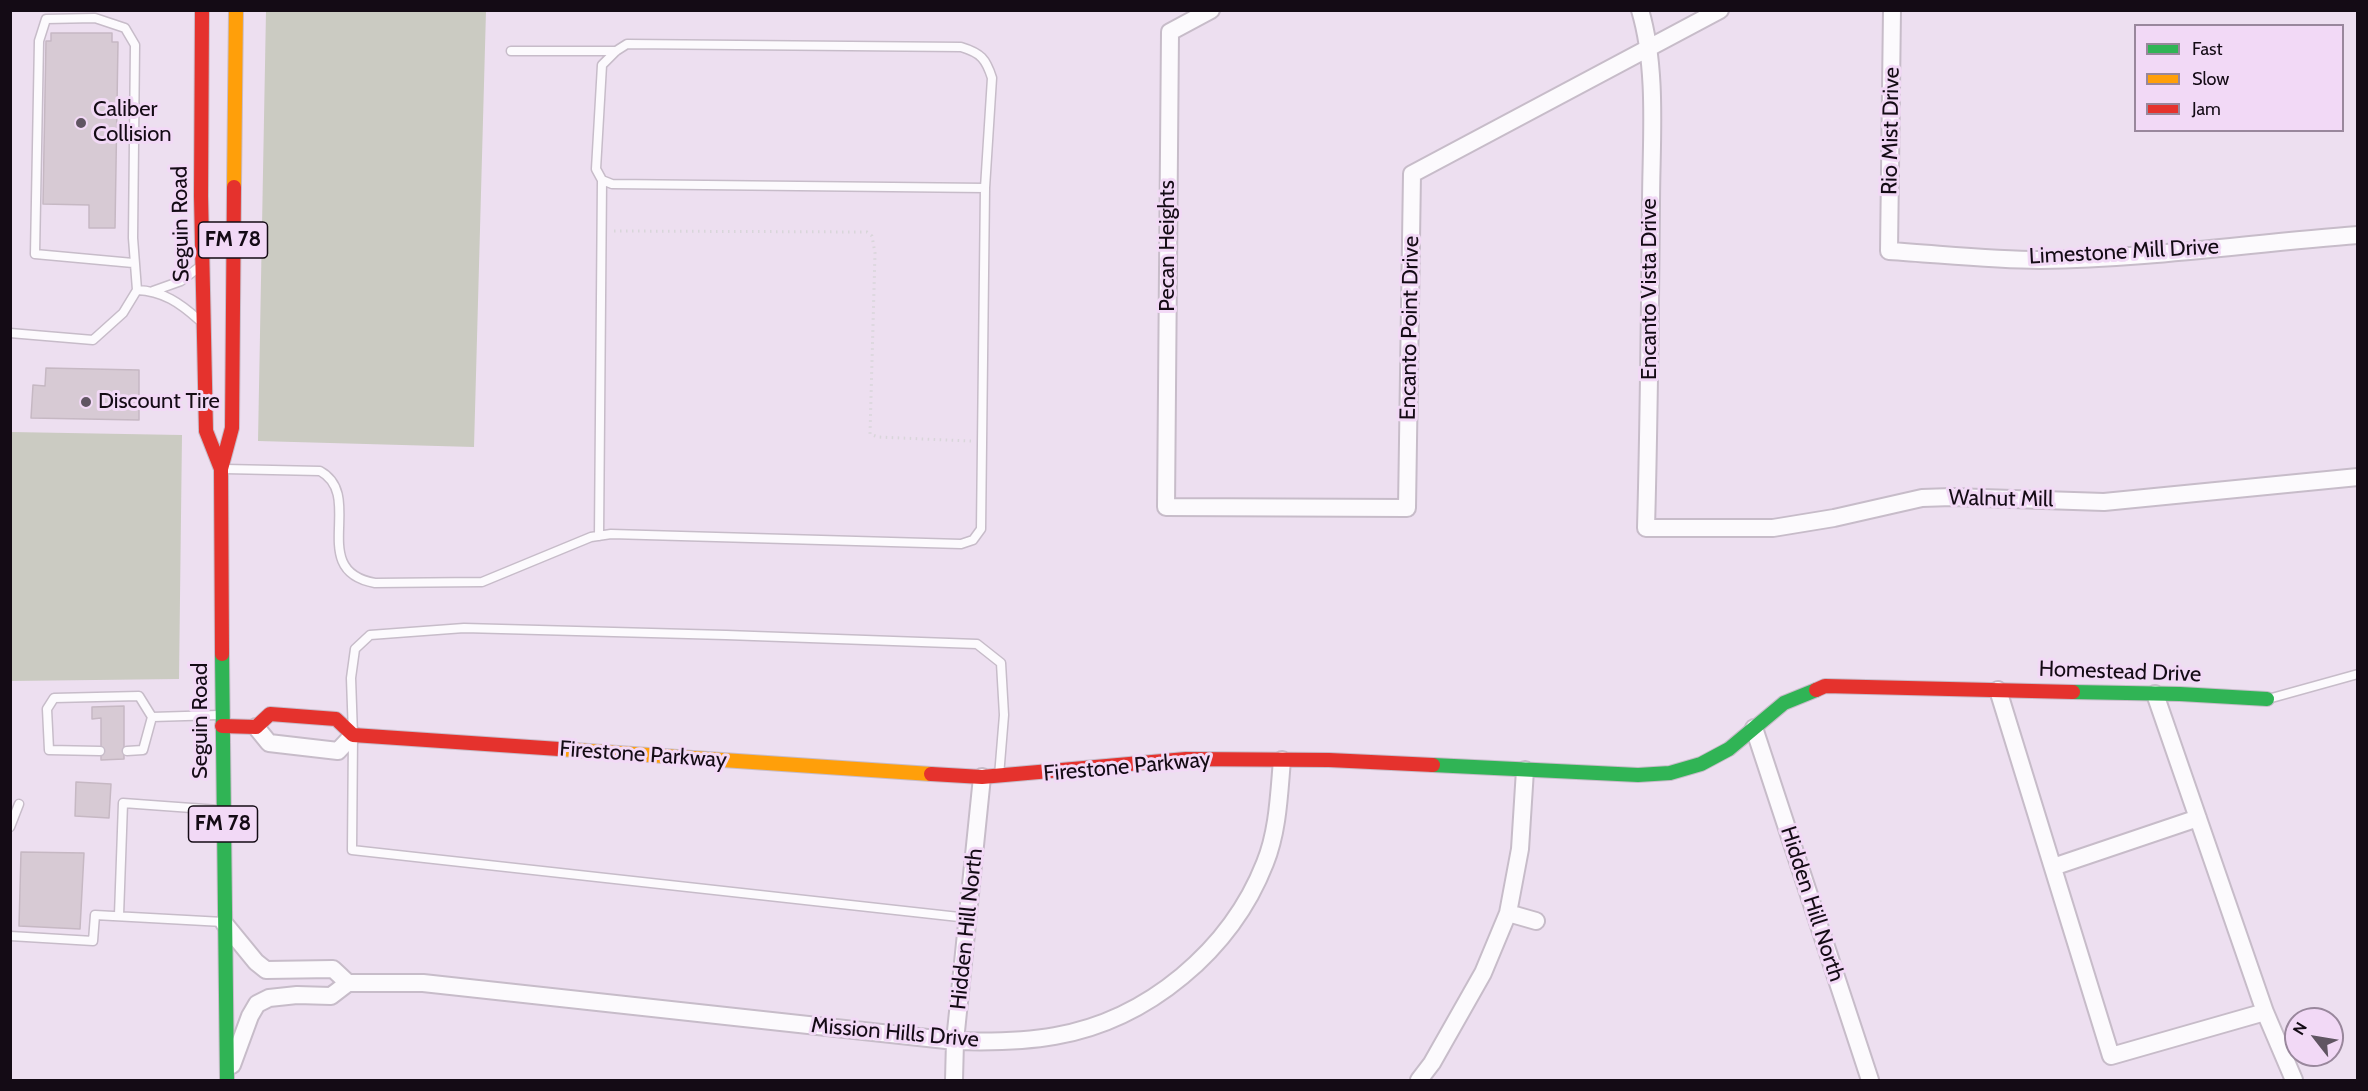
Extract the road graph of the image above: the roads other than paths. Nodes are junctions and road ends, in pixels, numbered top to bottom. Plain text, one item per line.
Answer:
1 (202, 10) edge
2 (230, 10) edge
3 (236, 10) edge
4 (1211, 10) edge
5 (1640, 10) edge
6 (1720, 10) edge
7 (1892, 10) edge
8 (235, 30) junction
9 (1648, 50) junction
10 (511, 51) dead end
11 (616, 51) junction
12 (602, 180) junction
13 (985, 188) junction
14 (2358, 235) edge
15 (1889, 251) joint
16 (133, 263) junction
17 (202, 265) junction
18 (137, 290) junction
19 (153, 291) junction
20 (204, 325) junction
21 (10, 333) edge
22 (222, 469) junction
23 (2358, 477) edge
24 (1166, 507) joint
25 (1646, 528) joint
26 (599, 536) junction
27 (2358, 674) edge
28 (1877, 687) joint
29 (1998, 690) junction
30 (2155, 694) junction
31 (2267, 699) joint
32 (152, 717) junction
33 (222, 720) junction
34 (256, 727) junction
35 (1754, 728) junction
36 (353, 735) junction
37 (127, 751) dead end
38 (100, 752) dead end
39 (1282, 760) junction
40 (1525, 770) junction
41 (991, 777) junction
42 (19, 804) dead end
43 (223, 810) junction
44 (2198, 818) junction
45 (10, 827) edge
46 (2053, 867) junction
47 (1508, 913) junction
48 (119, 915) junction
49 (968, 918) junction
50 (1536, 921) dead end
51 (224, 923) junction
52 (10, 936) edge
53 (348, 983) junction
54 (2265, 1012) junction
55 (955, 1041) junction
56 (227, 1080) edge
57 (954, 1080) edge
58 (1419, 1080) edge
59 (1870, 1080) edge
60 (2294, 1080) edge

1 - 17 street, Seguin Road / FM 78
2 - 8 street
3 - 8 street, Seguin Road / FM 78
4 - 24 street, Pecan Heights
5 - 9 street
6 - 9 street, Encanto Point Drive
7 - 15 street, Rio Mist Drive
8 - 22 street, Seguin Road / FM 78
9 - 24 street, Encanto Point Drive
9 - 25 street, Encanto Vista Drive
10 - 11 lane
11 - 12 lane
11 - 13 lane
12 - 13 lane
12 - 26 lane
13 - 26 lane
14 - 15 street, Limestone Mill Drive
16 - 16 lane
16 - 18 lane
17 - 19 lane
17 - 20 street, Seguin Road / FM 78
18 - 19 lane
18 - 21 lane
19 - 20 lane
20 - 22 street, Seguin Road / FM 78
22 - 26 lane
22 - 33 street, Seguin Road / FM 78
23 - 25 street, Walnut Mill
27 - 31 lane, Homestead Drive
28 - 29 street, Homestead Drive
28 - 35 street, Firestone Parkway
29 - 30 street, Homestead Drive
29 - 46 street
30 - 31 street, Homestead Drive
30 - 44 street
32 - 33 lane
32 - 37 lane
32 - 38 lane
33 - 34 street
33 - 43 street, Seguin Road / FM 78
34 - 36 street
34 - 36 street
35 - 40 street, Firestone Parkway
35 - 59 street, Hidden Hill North
36 - 41 street, Firestone Parkway
36 - 41 lane
36 - 49 lane
39 - 40 street, Firestone Parkway
39 - 41 street, Firestone Parkway
39 - 55 street, Mission Hills Drive
40 - 47 street
41 - 49 street, Hidden Hill North
42 - 45 lane
43 - 48 lane
43 - 51 street, Seguin Road / FM 78
44 - 46 street
44 - 54 street
46 - 54 street
47 - 50 street
47 - 58 street
48 - 51 lane
48 - 52 lane
49 - 55 street, Hidden Hill North
51 - 53 street, Mission Hills Drive
51 - 56 street, Seguin Road / FM 78
53 - 55 street, Mission Hills Drive
53 - 56 street, Mission Hills Drive
54 - 60 street
55 - 57 street, Hidden Hill North

